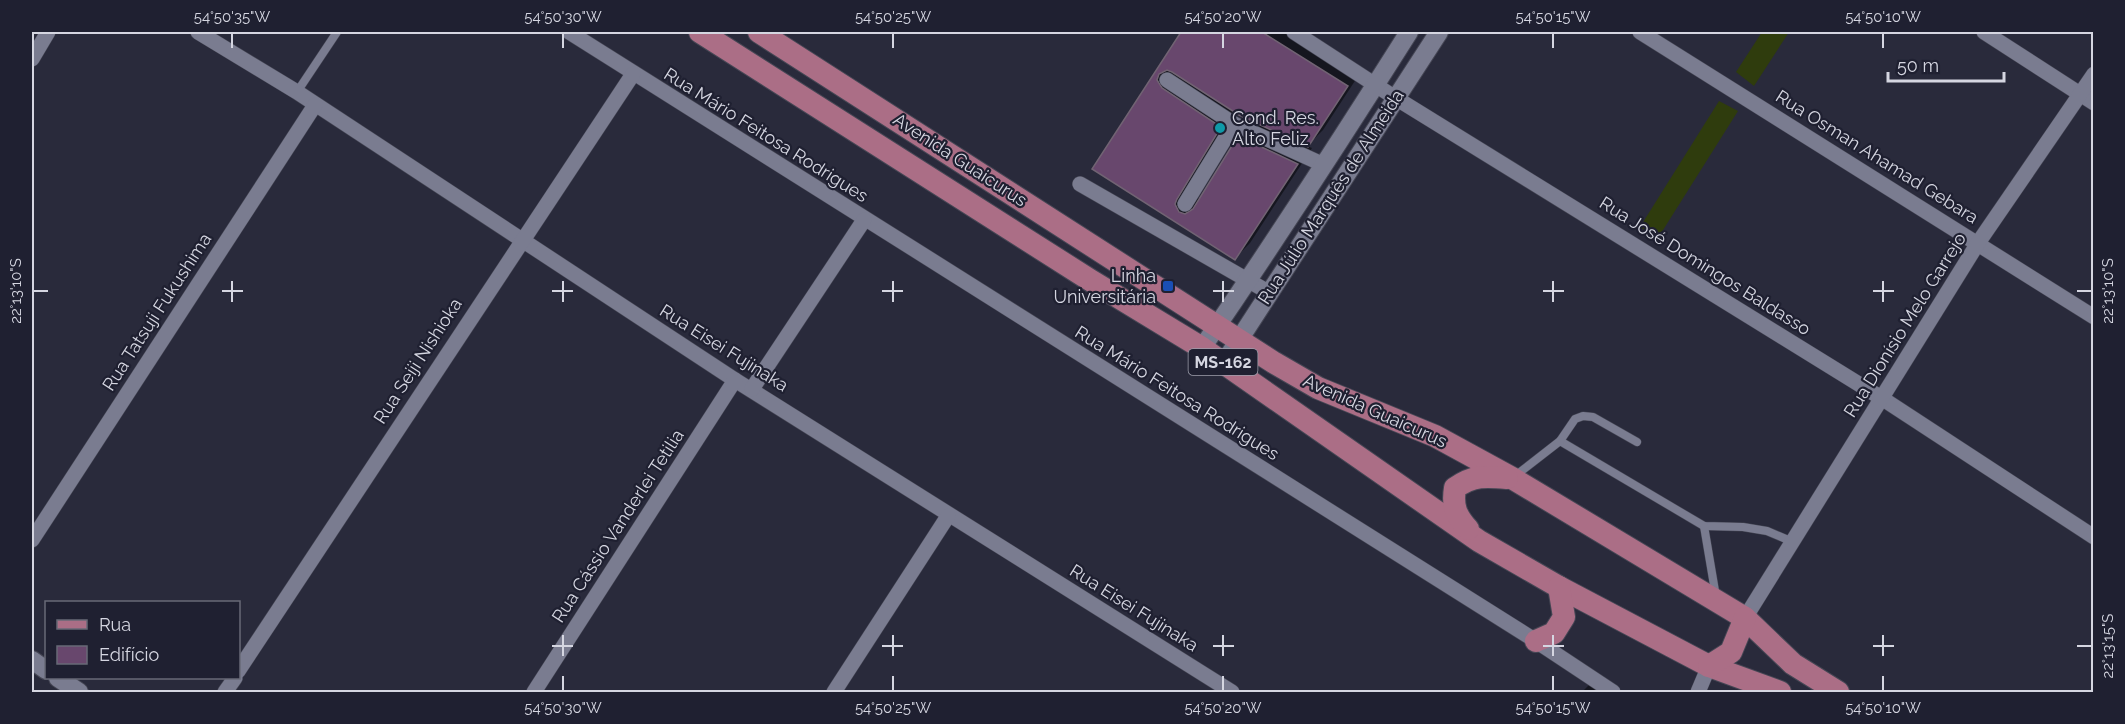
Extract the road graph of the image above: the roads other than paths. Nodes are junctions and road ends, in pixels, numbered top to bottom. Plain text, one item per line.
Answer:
1 (48, 32) edge
2 (198, 32) edge
3 (337, 32) edge
4 (569, 32) edge
5 (700, 32) edge
6 (759, 32) edge
7 (1294, 32) edge
8 (1409, 32) edge
9 (1439, 32) edge
10 (1640, 32) edge
11 (1983, 32) edge
12 (32, 59) edge
13 (633, 74) junction
14 (2094, 74) edge
15 (1167, 80) dead end
16 (1376, 84) junction
17 (297, 92) junction
18 (1394, 97) junction
19 (2087, 99) edge
20 (315, 105) junction
21 (1234, 124) junction
22 (1322, 164) junction
23 (1080, 184) dead end
24 (1185, 204) dead end
25 (864, 220) junction
26 (521, 240) junction
27 (1978, 243) junction
28 (1250, 280) junction
29 (1270, 293) junction
30 (2094, 317) edge
31 (1217, 326) junction
32 (1238, 342) junction
33 (1202, 348) junction
34 (1224, 363) junction
35 (735, 380) junction
36 (752, 389) junction
37 (1883, 399) junction
38 (1560, 441) junction
39 (1637, 442) dead end
40 (1512, 478) junction
41 (948, 516) junction
42 (1704, 526) junction
43 (2094, 537) edge
44 (32, 540) edge
45 (1479, 542) junction
46 (1793, 542) junction
47 (1559, 587) junction
48 (1717, 601) junction
49 (1751, 609) junction
50 (1536, 641) junction
51 (32, 660) edge
52 (1709, 666) junction
53 (240, 668) edge
54 (45, 669) edge
55 (58, 679) edge
56 (233, 679) edge
57 (79, 693) edge
58 (225, 693) edge
59 (534, 693) edge
60 (834, 693) edge
61 (1232, 693) edge
62 (1612, 693) edge
63 (1698, 693) edge
64 (1780, 693) edge
65 (1838, 693) edge

1 - 12 street
2 - 17 street, Rua Eisei Fujinaka
3 - 17 lane
4 - 13 street, Rua Mário Feitosa Rodrigues
5 - 33 main road, Avenida Guaicurus / MS-162
6 - 31 main road, Avenida Guaicurus / MS-162
7 - 16 street, Rua José Domingos Baldasso
8 - 16 street, Rua Júlio Marquês de Almeida
9 - 18 street, Rua Júlio Marquês de Almeida
10 - 27 street, Rua Osman Ahamad Gebara
11 - 19 street
13 - 25 street, Rua Mário Feitosa Rodrigues
13 - 26 street, Rua Seiji Nishioka
14 - 19 street, Rua Dionísio Melo Garrejo
15 - 21 street
16 - 18 street, Rua José Domingos Baldasso
16 - 22 street, Rua Júlio Marquês de Almeida
17 - 20 street, Rua Eisei Fujinaka
18 - 29 street, Rua Júlio Marquês de Almeida
18 - 37 street, Rua José Domingos Baldasso
19 - 27 street, Rua Dionísio Melo Garrejo
20 - 26 street, Rua Eisei Fujinaka
20 - 44 street, Rua Tatsuji Fukushima
21 - 22 street
21 - 24 street
22 - 28 street, Rua Júlio Marquês de Almeida
23 - 28 street
25 - 36 street
25 - 50 street, Rua Mário Feitosa Rodrigues
26 - 35 street, Rua Eisei Fujinaka
26 - 53 street, Rua Seiji Nishioka
27 - 30 street, Rua Osman Ahamad Gebara
27 - 37 street, Rua Dionísio Melo Garrejo
28 - 29 street
28 - 31 street, Rua Júlio Marquês de Almeida
29 - 32 street, Rua Júlio Marquês de Almeida
31 - 32 main road, Avenida Guaicurus / MS-162
31 - 33 street, Rua Júlio Marquês de Almeida
32 - 34 street, Rua Júlio Marquês de Almeida
32 - 40 main road, Avenida Guaicurus / MS-162
33 - 34 main road, Avenida Guaicurus / MS-162
34 - 45 main road, Avenida Guaicurus / MS-162
35 - 36 street, Rua Eisei Fujinaka
35 - 59 street, Rua Cássio Vanderlei Tetilia
36 - 41 street, Rua Eisei Fujinaka
37 - 43 street, Rua José Domingos Baldasso
37 - 46 street, Rua Dionísio Melo Garrejo
38 - 39 lane
38 - 40 lane
38 - 42 lane
40 - 45 main road
40 - 48 main road, Avenida Guaicurus / MS-162
41 - 60 street
41 - 61 street, Rua Eisei Fujinaka
42 - 46 lane
42 - 48 lane
45 - 47 main road, Avenida Guaicurus / MS-162
46 - 49 street, Rua Dionísio Melo Garrejo
47 - 50 main road
47 - 52 main road, Avenida Guaicurus / MS-162
48 - 49 main road, Avenida Guaicurus / MS-162
49 - 52 main road
49 - 65 main road, Avenida Guaicurus / MS-162
50 - 62 street, Rua Mário Feitosa Rodrigues
51 - 54 street
52 - 63 street
52 - 64 main road, Avenida Guaicurus / MS-162
55 - 57 street
56 - 58 street

